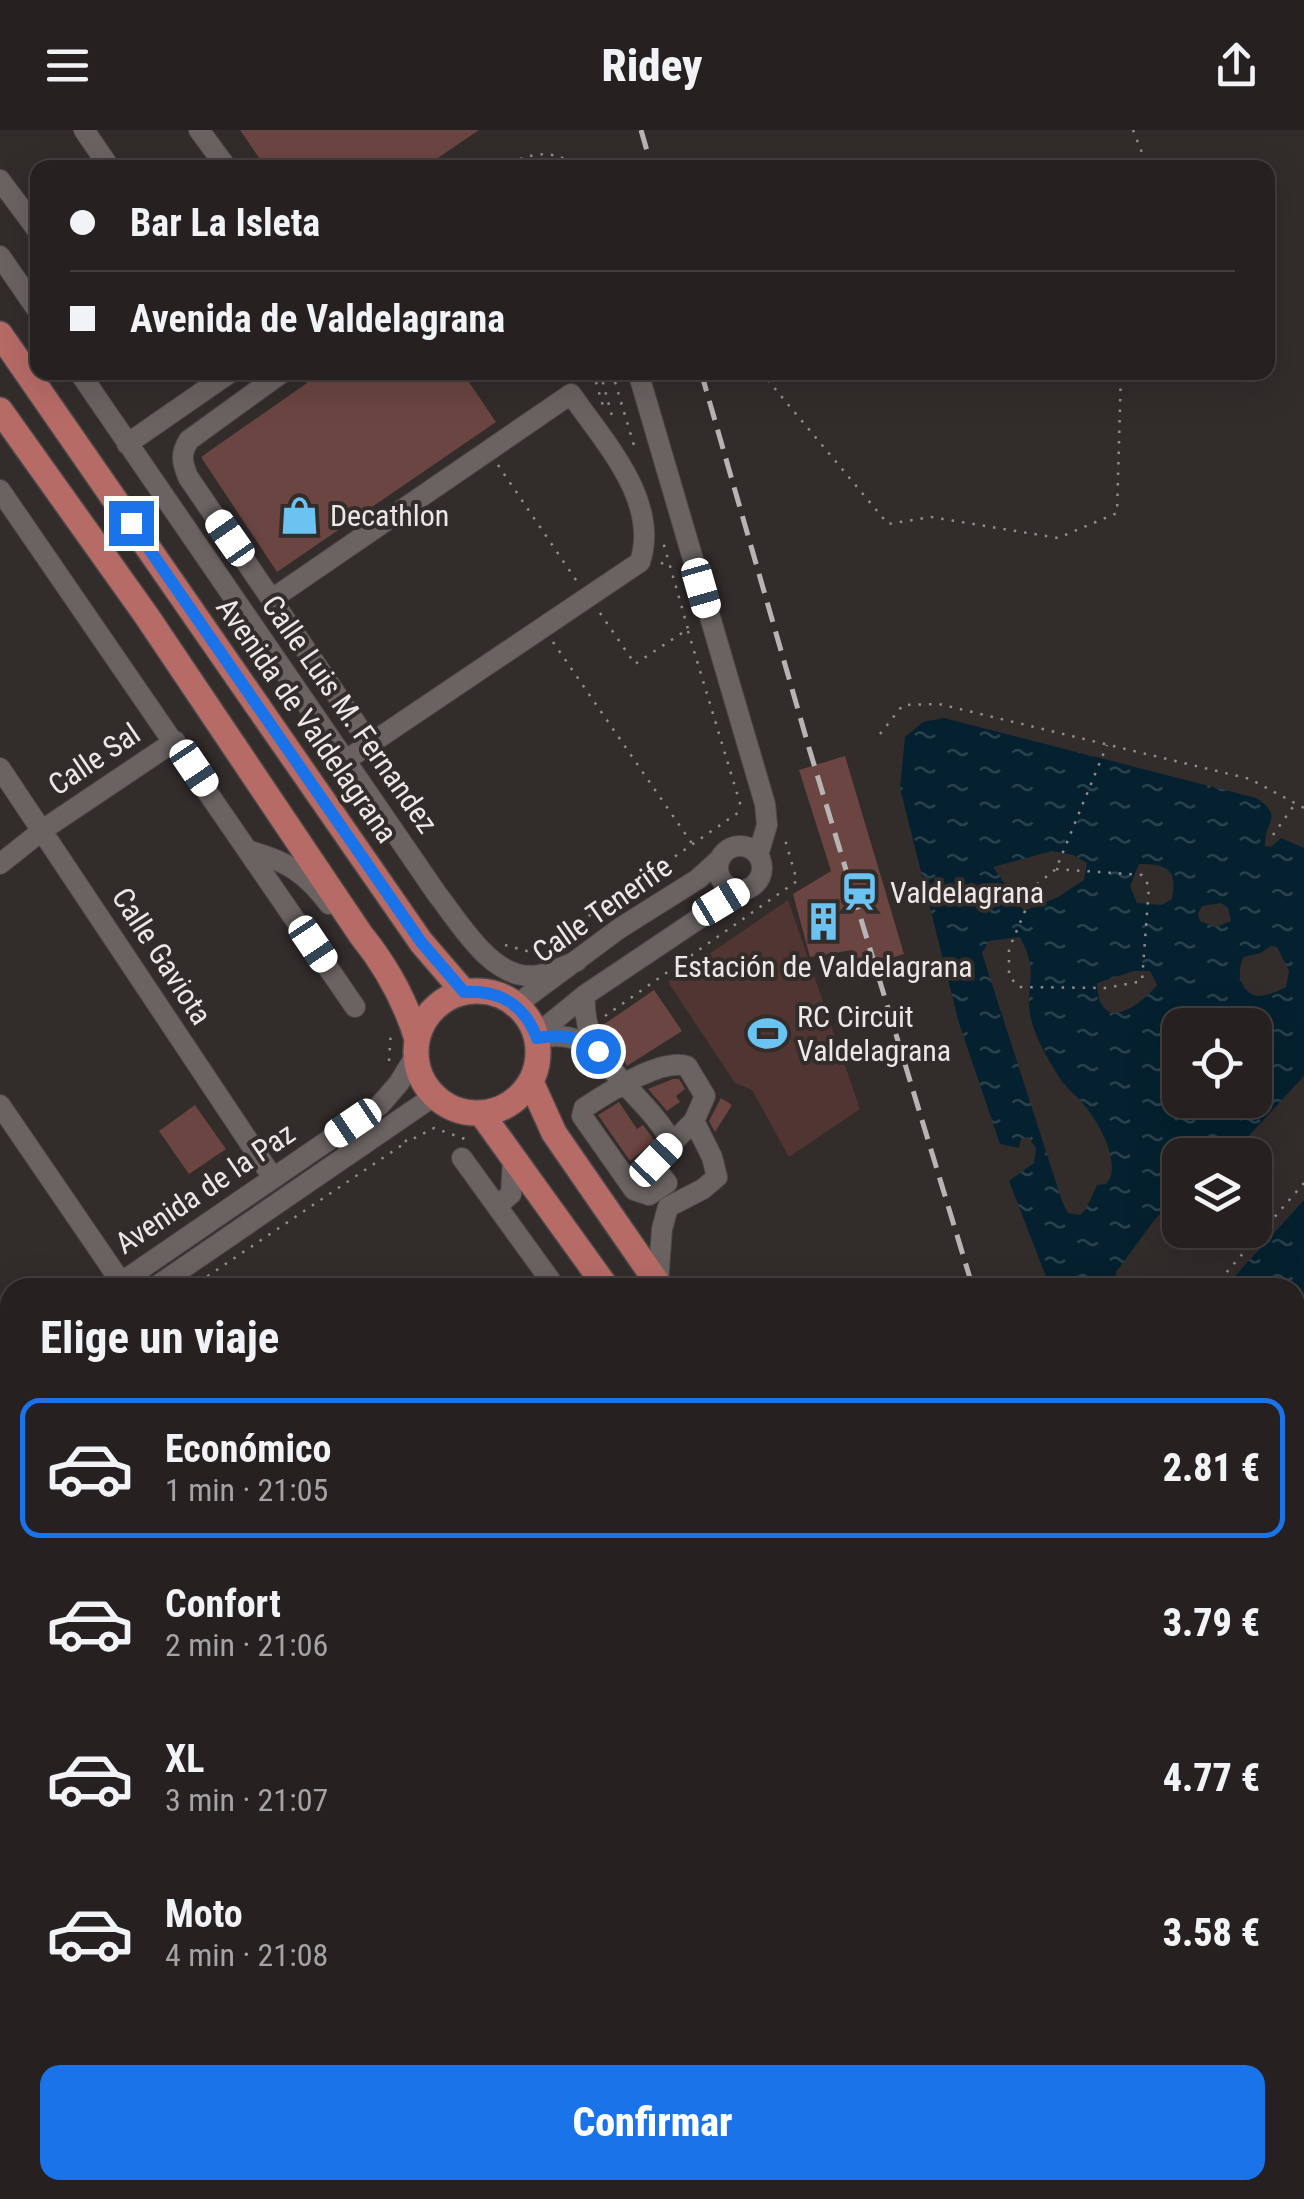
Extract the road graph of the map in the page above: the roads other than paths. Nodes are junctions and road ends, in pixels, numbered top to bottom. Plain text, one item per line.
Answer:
1 (84, 130) edge
2 (199, 130) edge
3 (105, 160) edge
4 (221, 160) edge
5 (0, 180) edge
6 (30, 220) edge
7 (0, 256) edge
8 (30, 300) edge
9 (0, 334) edge
10 (30, 377) edge
11 (32, 380) edge
12 (84, 380) edge
13 (219, 380) edge
14 (222, 380) edge
15 (272, 380) edge
16 (640, 380) edge
17 (0, 410) edge
18 (230, 410) junction
19 (127, 444) junction
20 (0, 490) edge
21 (272, 600) junction
22 (175, 741) junction
23 (370, 744) junction
24 (346, 760) junction
25 (0, 768) edge
26 (44, 829) junction
27 (250, 852) junction
28 (758, 855) junction
29 (720, 860) junction
30 (0, 864) edge
31 (740, 891) junction
32 (361, 935) junction
33 (576, 961) junction
34 (464, 992) junction
35 (585, 996) junction
36 (516, 1004) junction
37 (354, 1006) dead end
38 (536, 1036) junction
39 (416, 1047) junction
40 (598, 1051) junction
41 (530, 1082) junction
42 (624, 1086) junction
43 (434, 1096) junction
44 (0, 1104) edge
45 (481, 1113) junction
46 (694, 1121) junction
47 (672, 1143) junction
48 (462, 1158) dead end
49 (513, 1160) junction
50 (273, 1178) junction
51 (536, 1190) junction
52 (649, 1195) junction
53 (497, 1206) junction
54 (662, 1229) junction
55 (112, 1278) edge
56 (127, 1278) edge
57 (169, 1278) edge
58 (549, 1278) edge
59 (587, 1278) edge
60 (600, 1278) edge
61 (655, 1278) edge
62 (660, 1278) edge

1 - 3 street
2 - 4 street
5 - 6 street
7 - 8 street
9 - 10 main road, Avenida de Valdelagrana
11 - 34 main road, Avenida de Valdelagrana
12 - 19 street, Calle Luis M. Fernandez
13 - 19 street
14 - 18 street
15 - 18 street
16 - 28 street
17 - 32 main road
18 - 21 street
19 - 24 street, Calle Luis M. Fernandez
20 - 22 street
21 - 23 street
21 - 23 street
22 - 26 street, Calle Sal
22 - 27 street
23 - 24 street
24 - 33 street, Calle Luis M. Fernandez
25 - 26 street, Calle Gaviota
26 - 30 street, Calle Sal
26 - 50 street, Calle Gaviota
27 - 32 street
27 - 37 street
28 - 29 street
28 - 31 street
29 - 31 street
29 - 33 street, Calle Tenerife
31 - 35 street, Calle Tenerife
32 - 39 main road
33 - 36 street, Calle Tenerife
34 - 36 main road
34 - 39 main road
35 - 38 street, Calle Tenerife
35 - 40 street
36 - 38 main road
38 - 40 street
38 - 41 main road
39 - 43 main road
39 - 50 street, Avenida de la Paz
40 - 42 street
41 - 45 main road
41 - 61 main road
42 - 46 street
42 - 47 street
42 - 52 street
43 - 45 main road
43 - 57 street, Avenida de la Paz
44 - 55 street
45 - 49 main road
46 - 47 street
46 - 54 street
47 - 52 street
48 - 53 street
49 - 51 main road
49 - 53 street
50 - 56 street, Avenida de la Paz
51 - 59 street
51 - 60 main road
52 - 54 street
53 - 58 street
54 - 62 street

